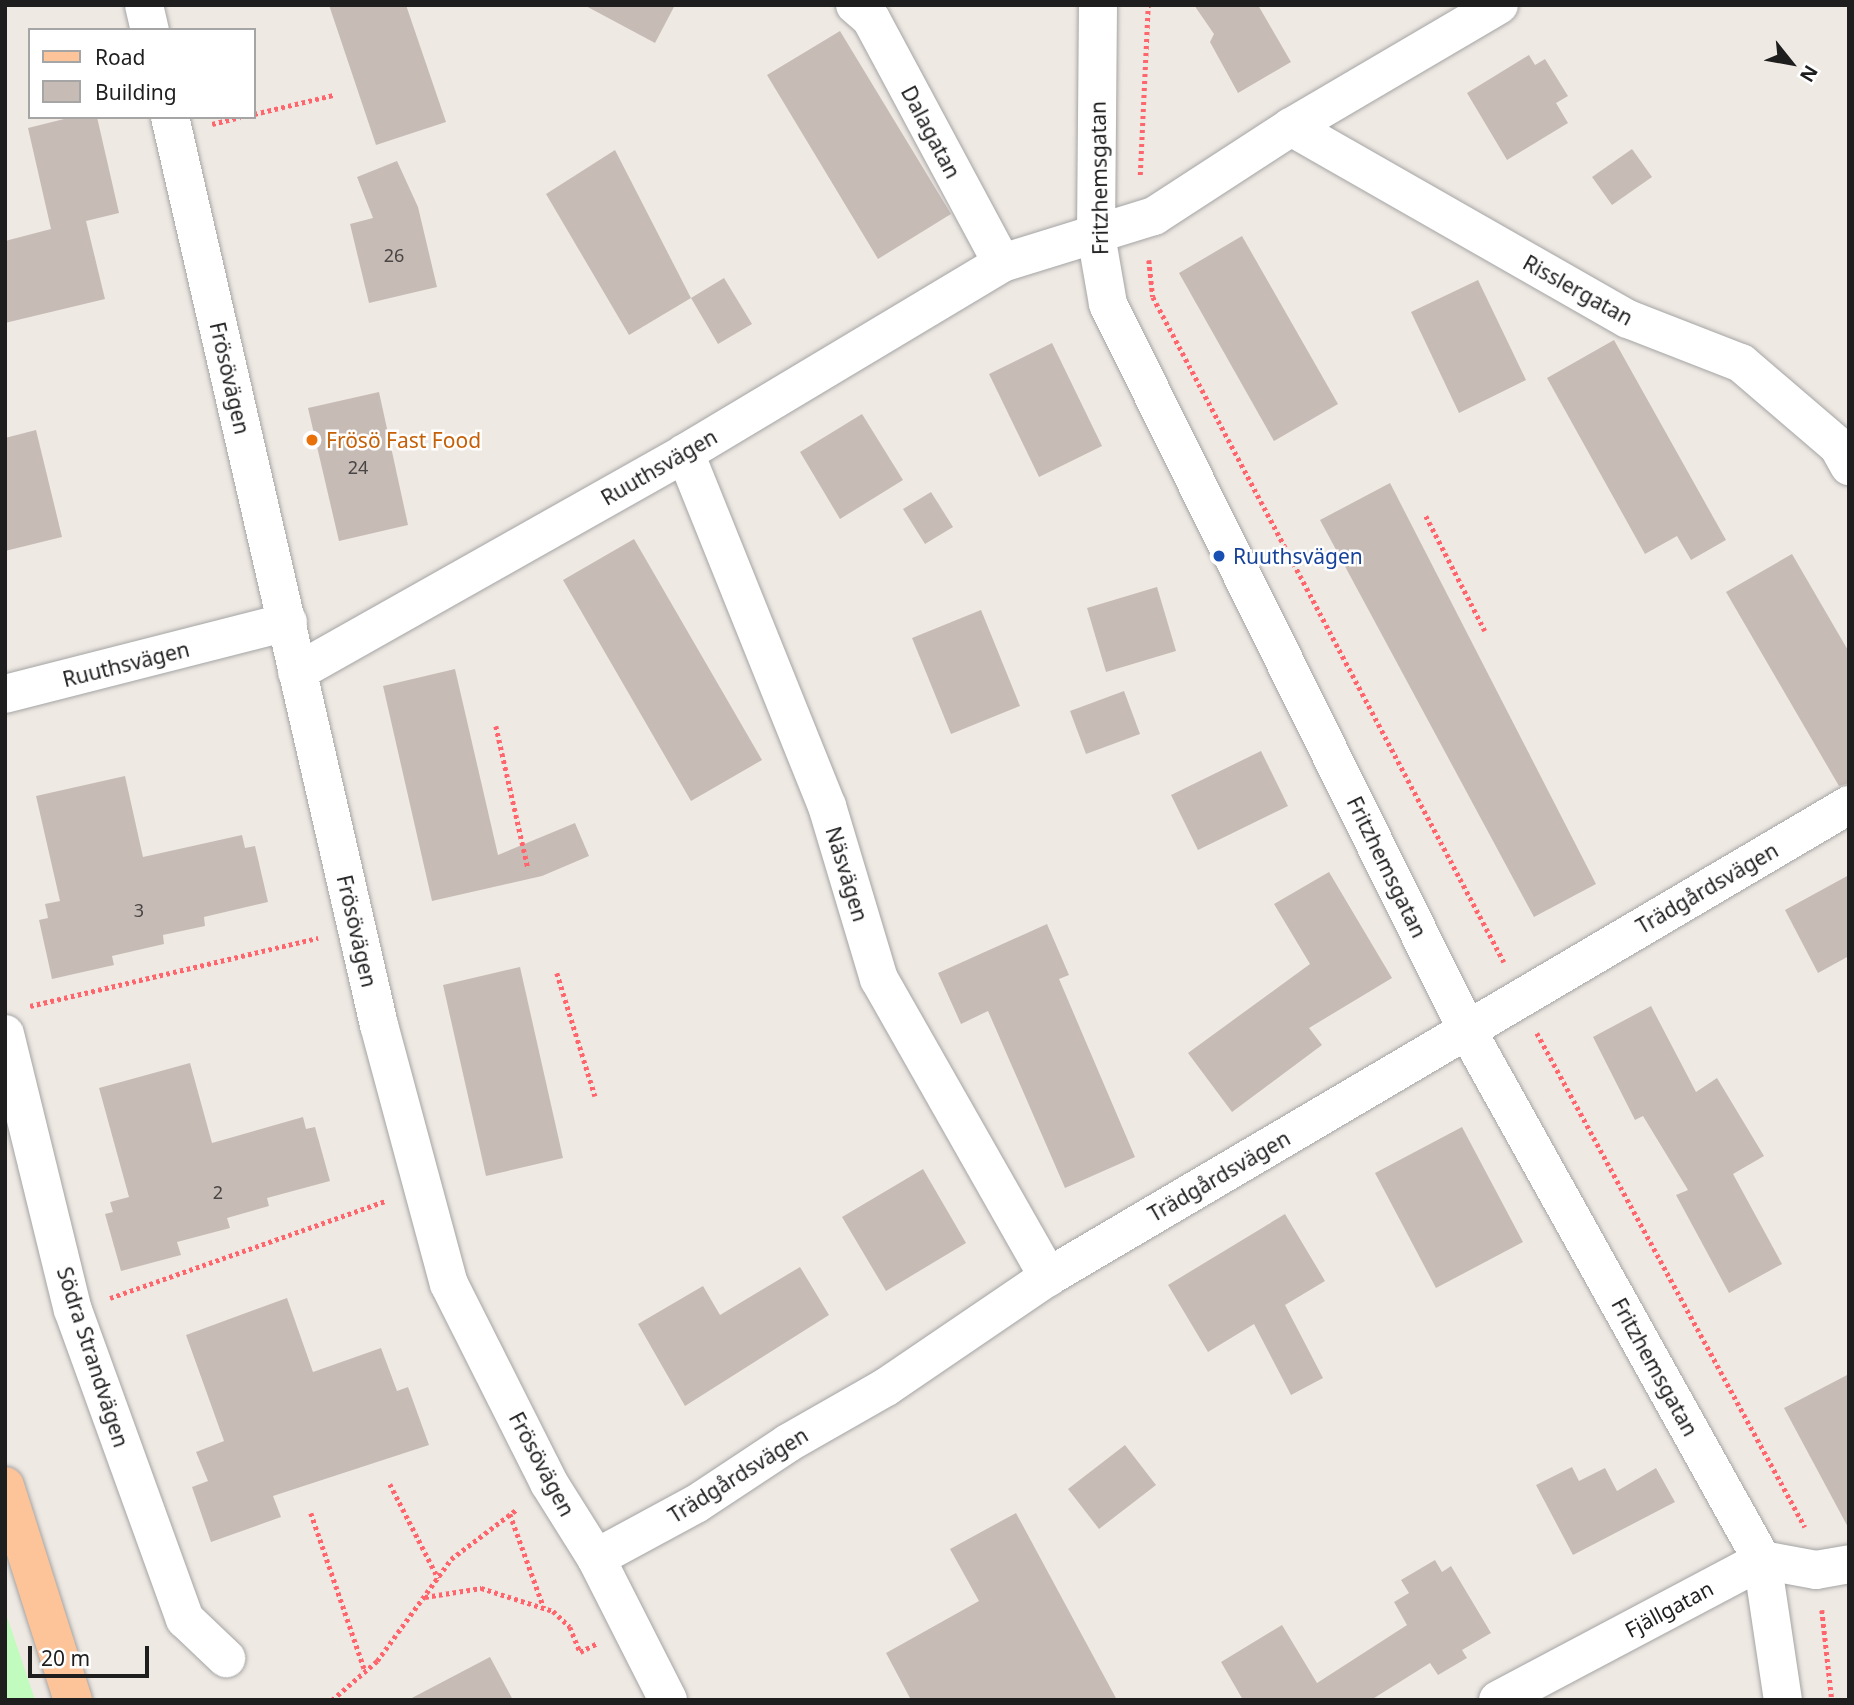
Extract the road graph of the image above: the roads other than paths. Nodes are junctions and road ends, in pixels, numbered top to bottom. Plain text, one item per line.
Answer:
1 (144, 5) edge
2 (855, 5) edge
3 (1098, 5) edge
4 (1499, 5) edge
5 (150, 28) edge
6 (170, 119) edge
7 (1291, 127) junction
8 (1096, 235) junction
9 (1002, 263) junction
10 (685, 453) junction
11 (1849, 466) edge
12 (288, 622) junction
13 (297, 672) junction
14 (5, 694) edge
15 (1849, 805) edge
16 (12, 1021) edge
17 (1466, 1030) junction
18 (1048, 1277) junction
19 (5, 1486) edge
20 (596, 1558) junction
21 (1762, 1560) junction
22 (1832, 1567) edge
23 (226, 1658) dead end
24 (74, 1700) edge
25 (668, 1700) edge
26 (1498, 1700) edge
27 (1783, 1700) edge

1 - 5 street
2 - 9 street, Dalagatan
3 - 8 street, Fritzhemsgatan
4 - 7 street, Ruuthsvägen
6 - 12 street, Frösövägen
7 - 8 street, Ruuthsvägen
7 - 11 street, Risslergatan
8 - 9 street, Ruuthsvägen
8 - 17 street, Fritzhemsgatan
9 - 10 street, Ruuthsvägen
10 - 13 street, Ruuthsvägen
10 - 18 street, Näsvägen
12 - 13 street, Frösövägen
12 - 14 street, Ruuthsvägen
13 - 20 street, Frösövägen
15 - 17 street, Trädgårdsvägen
16 - 23 street, Södra Strandvägen
17 - 18 street, Trädgårdsvägen
17 - 21 street, Fritzhemsgatan
18 - 20 street, Trädgårdsvägen
19 - 24 main road
20 - 25 street, Frösövägen
21 - 22 street
21 - 26 street, Fjällgatan
21 - 27 street, Fritzhemsgatan

